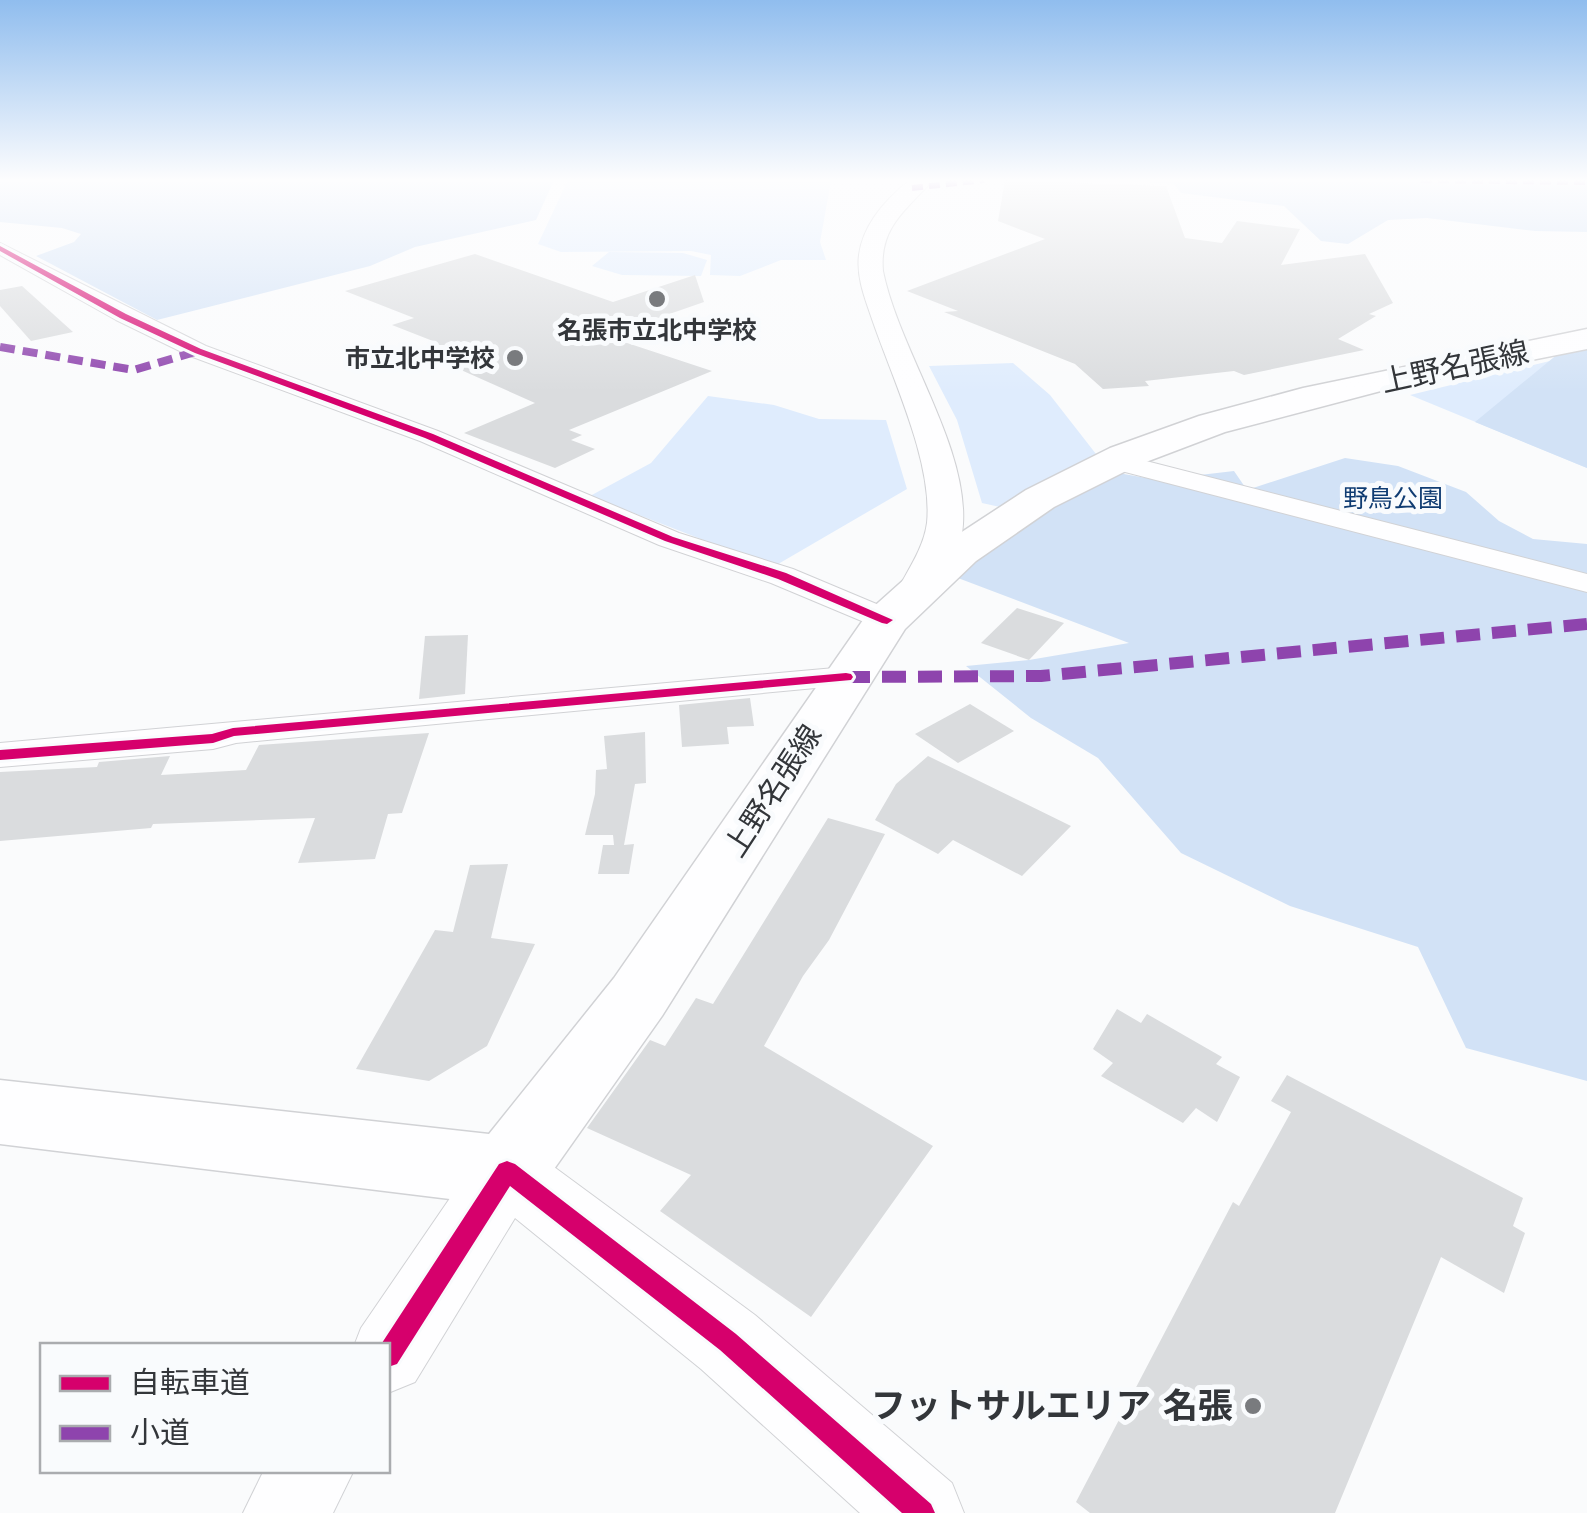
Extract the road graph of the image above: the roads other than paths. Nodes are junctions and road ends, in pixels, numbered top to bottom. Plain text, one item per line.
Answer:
1 (5, 251) edge
2 (872, 251) edge
3 (1587, 338) edge
4 (1111, 460) junction
5 (1587, 583) edge
6 (903, 604) junction
7 (846, 678) junction
8 (0, 755) edge
9 (0, 1112) edge
10 (508, 1171) junction
11 (390, 1352) edge
12 (310, 1473) edge
13 (285, 1513) edge
14 (922, 1513) edge

1 - 6 street
2 - 6 street
3 - 4 main road, 上野名張線
4 - 5 street
4 - 6 main road, 上野名張線
6 - 7 main road, 上野名張線
7 - 8 street
7 - 10 main road, 上野名張線
9 - 10 main road
10 - 11 street
10 - 14 street
12 - 13 street

